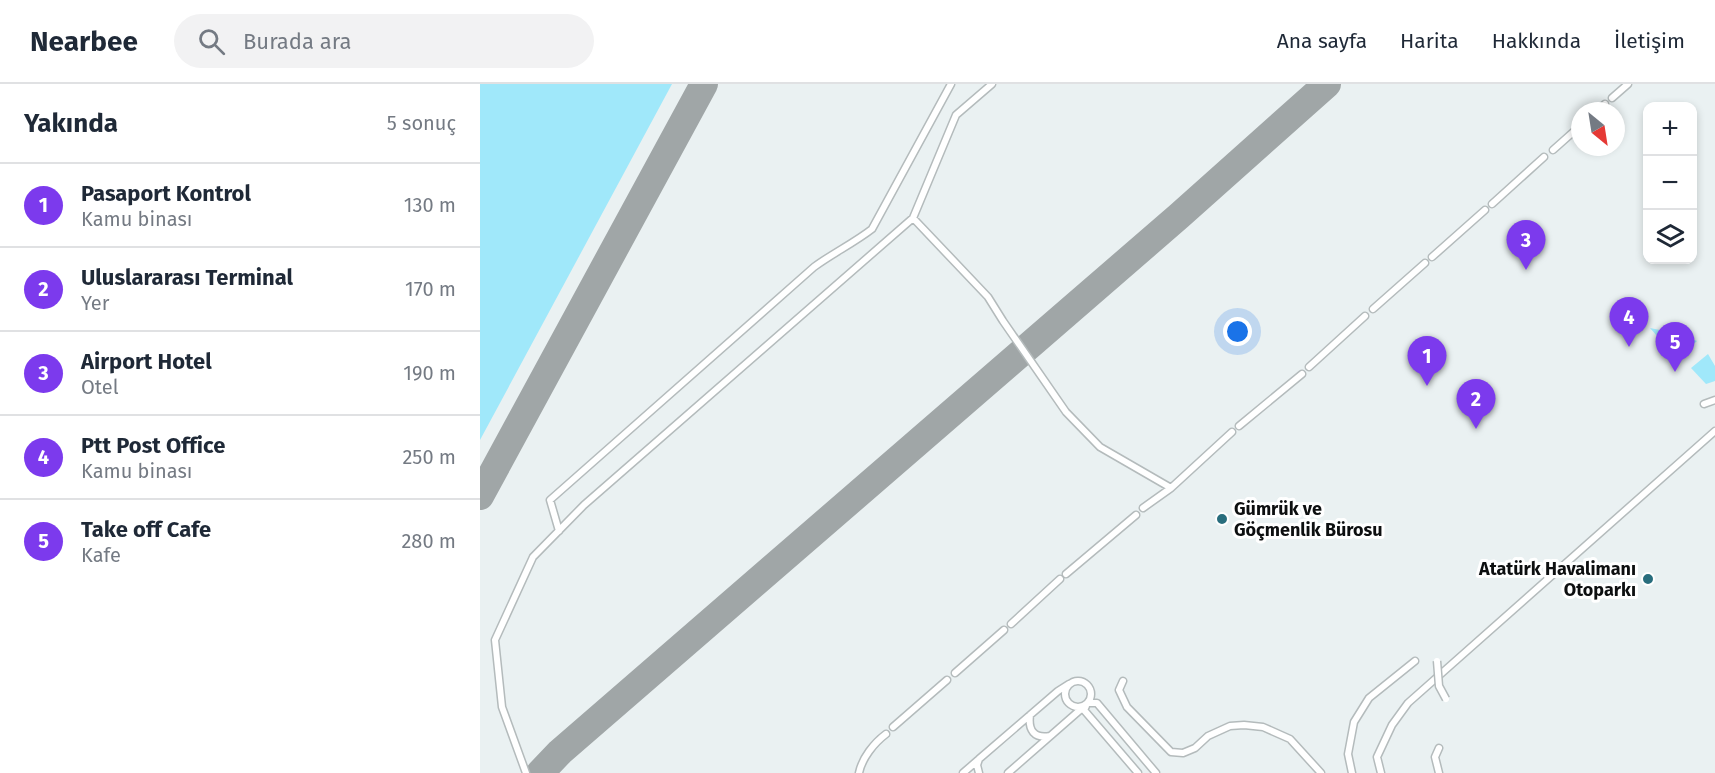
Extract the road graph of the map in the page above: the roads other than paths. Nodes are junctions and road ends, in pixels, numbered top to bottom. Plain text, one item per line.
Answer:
1 (951, 84) edge
2 (992, 84) edge
3 (1628, 84) edge
4 (1612, 98) dead end
5 (1571, 134) edge
6 (1552, 150) dead end
7 (1544, 157) dead end
8 (1492, 204) dead end
9 (1485, 210) dead end
10 (912, 218) junction
11 (1432, 257) dead end
12 (1425, 263) dead end
13 (1373, 309) dead end
14 (1365, 316) dead end
15 (1309, 367) dead end
16 (1302, 374) dead end
17 (1715, 400) edge
18 (1704, 404) dead end
19 (1239, 426) dead end
20 (1715, 431) edge
21 (1232, 432) dead end
22 (1171, 488) junction
23 (1143, 508) dead end
24 (1136, 514) dead end
25 (559, 531) junction
26 (1066, 574) dead end
27 (1060, 579) dead end
28 (1011, 624) dead end
29 (1004, 630) dead end
30 (1415, 661) dead end
31 (1437, 661) dead end
32 (955, 673) dead end
33 (948, 680) dead end
34 (1123, 681) dead end
35 (1069, 684) junction
36 (1446, 699) dead end
37 (1088, 703) junction
38 (1030, 715) junction
39 (893, 728) dead end
40 (886, 734) dead end
41 (1050, 736) junction
42 (1439, 748) dead end
43 (979, 759) junction
44 (526, 773) edge
45 (859, 773) edge
46 (963, 773) edge
47 (979, 773) edge
48 (1008, 773) edge
49 (1138, 773) edge
50 (1156, 773) edge
51 (1321, 773) edge
52 (1352, 773) edge
53 (1381, 773) edge
54 (1438, 773) edge

1 - 25 lane
2 - 10 lane
3 - 4 lane
5 - 6 lane
7 - 8 lane
9 - 11 lane
10 - 22 lane
10 - 25 lane
12 - 13 lane
14 - 15 lane
16 - 19 lane
17 - 18 lane
20 - 53 lane
21 - 22 lane
22 - 23 lane
24 - 26 lane
25 - 44 lane
27 - 28 lane
29 - 32 lane
30 - 52 lane
31 - 36 lane, bridge
33 - 39 lane
34 - 51 lane
35 - 37 lane
35 - 37 lane
35 - 38 lane
37 - 41 lane
37 - 49 lane
37 - 50 lane
38 - 41 lane
38 - 43 lane
40 - 45 lane
41 - 48 lane
42 - 54 lane
43 - 46 lane
43 - 47 lane

